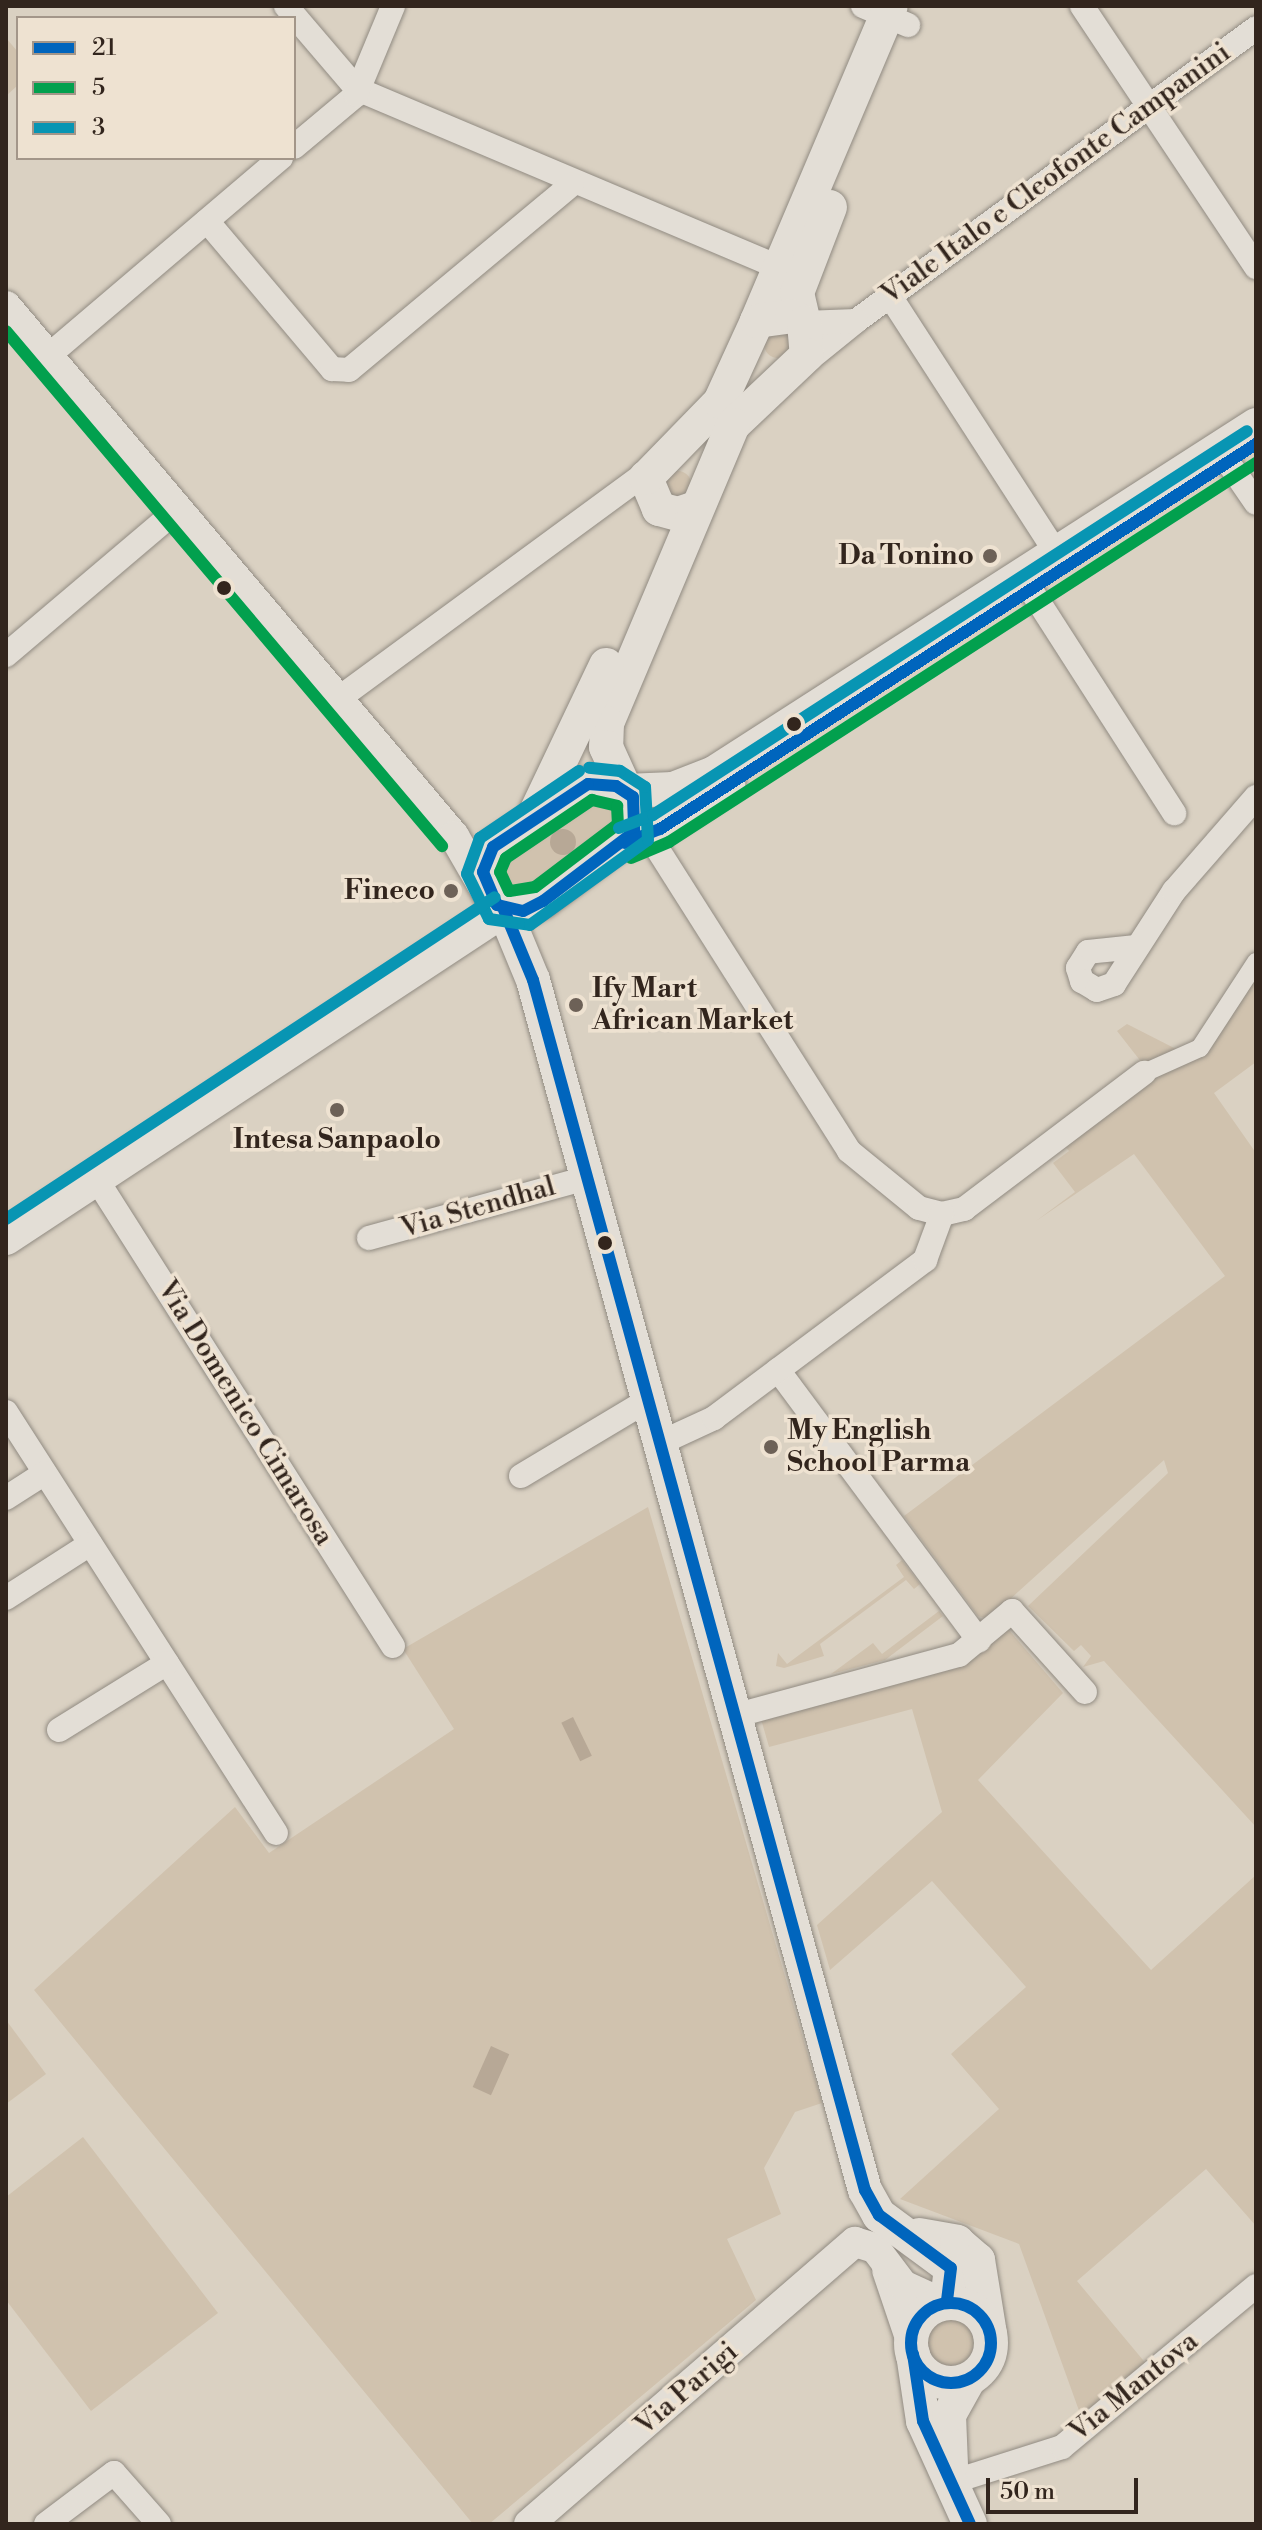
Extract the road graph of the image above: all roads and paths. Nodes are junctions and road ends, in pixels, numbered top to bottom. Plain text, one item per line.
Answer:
1 (393, 6) edge
2 (1082, 6) edge
3 (893, 12) edge
4 (296, 18) edge
5 (1256, 28) edge
6 (357, 89) junction
7 (1152, 104) junction
8 (296, 145) edge
9 (279, 160) edge
10 (572, 184) junction
11 (207, 221) junction
12 (778, 267) junction
13 (1256, 267) edge
14 (890, 296) junction
15 (6, 306) edge
16 (757, 321) junction
17 (856, 321) junction
18 (804, 323) junction
19 (48, 356) junction
20 (791, 373) junction
21 (1256, 425) edge
22 (1256, 444) edge
23 (1223, 456) junction
24 (655, 466) junction
25 (612, 501) junction
26 (651, 503) junction
27 (1256, 503) edge
28 (696, 508) junction
29 (169, 516) junction
30 (1057, 554) junction
31 (1026, 582) junction
32 (6, 655) edge
33 (338, 699) junction
34 (626, 791) junction
35 (1256, 797) edge
36 (1174, 813) dead end
37 (523, 823) junction
38 (454, 836) junction
39 (636, 839) junction
40 (543, 901) junction
41 (496, 902) junction
42 (1136, 947) dead end
43 (437, 957) junction
44 (1256, 962) edge
45 (533, 980) junction
46 (1144, 1073) joint
47 (587, 1178) junction
48 (97, 1180) junction
49 (942, 1214) junction
50 (6, 1238) edge
51 (369, 1238) dead end
52 (778, 1370) junction
53 (648, 1400) junction
54 (6, 1412) edge
55 (660, 1443) junction
56 (45, 1473) junction
57 (521, 1476) dead end
58 (6, 1498) edge
59 (90, 1544) junction
60 (6, 1598) edge
61 (979, 1641) junction
62 (393, 1646) dead end
63 (167, 1663) junction
64 (1085, 1692) dead end
65 (734, 1716) junction
66 (59, 1730) dead end
67 (276, 1833) dead end
68 (865, 2190) junction
69 (896, 2228) junction
70 (844, 2253) junction
71 (884, 2261) junction
72 (1256, 2286) edge
73 (945, 2304) junction
74 (990, 2334) junction
75 (912, 2349) junction
76 (969, 2379) junction
77 (954, 2477) junction
78 (46, 2524) edge
79 (159, 2524) edge
80 (529, 2524) edge
81 (970, 2524) edge

1 - 6 street
2 - 7 street
3 - 12 main road
3 - 18 main road
4 - 6 street
5 - 7 street, Viale Italo e Cleofonte Campanini
6 - 8 street
6 - 10 street
7 - 13 street
7 - 14 street, Viale Italo e Cleofonte Campanini
9 - 11 street
10 - 11 street
10 - 12 street
11 - 19 street
12 - 16 main road
14 - 17 street, Viale Italo e Cleofonte Campanini
14 - 30 street
15 - 19 street
16 - 18 main road
16 - 24 main road
17 - 18 street, Viale Italo e Cleofonte Campanini
17 - 20 street, Viale Italo e Cleofonte Campanini
18 - 20 main road
19 - 29 street
20 - 28 main road
21 - 23 main road
22 - 23 main road
23 - 27 street
23 - 30 main road
23 - 31 main road
24 - 25 street
24 - 26 main road
25 - 26 street
25 - 33 street
26 - 28 main road
26 - 37 main road
28 - 34 main road
29 - 32 street
29 - 33 street
30 - 31 main road
31 - 34 main road
31 - 36 street
31 - 39 main road
33 - 38 street
34 - 37 main road
34 - 39 main road
35 - 42 street
37 - 38 street
37 - 41 main road
38 - 41 street
39 - 40 main road
39 - 49 street
40 - 41 main road
40 - 45 main road
41 - 43 main road
41 - 45 main road
43 - 45 main road
43 - 48 main road
44 - 46 street
45 - 47 main road
46 - 49 street
47 - 51 street, Via Stendhal
47 - 53 main road
48 - 50 main road
48 - 62 street, Via Domenico Cimarosa
49 - 52 street
52 - 55 street
52 - 61 street
53 - 55 main road
53 - 57 street
54 - 56 street
55 - 65 main road
56 - 58 street
56 - 59 street
59 - 60 street
59 - 63 street
61 - 64 street
61 - 65 street
63 - 66 street
63 - 67 street
65 - 68 main road
68 - 69 main road
68 - 70 street
69 - 73 main road
69 - 74 main road
70 - 71 street
70 - 80 street, Via Parigi
71 - 73 street
71 - 75 street
72 - 77 street, Via Mantova
73 - 74 main road
73 - 75 main road
74 - 76 main road
75 - 76 main road
75 - 77 main road
76 - 77 main road
77 - 81 main road
78 - 79 street

